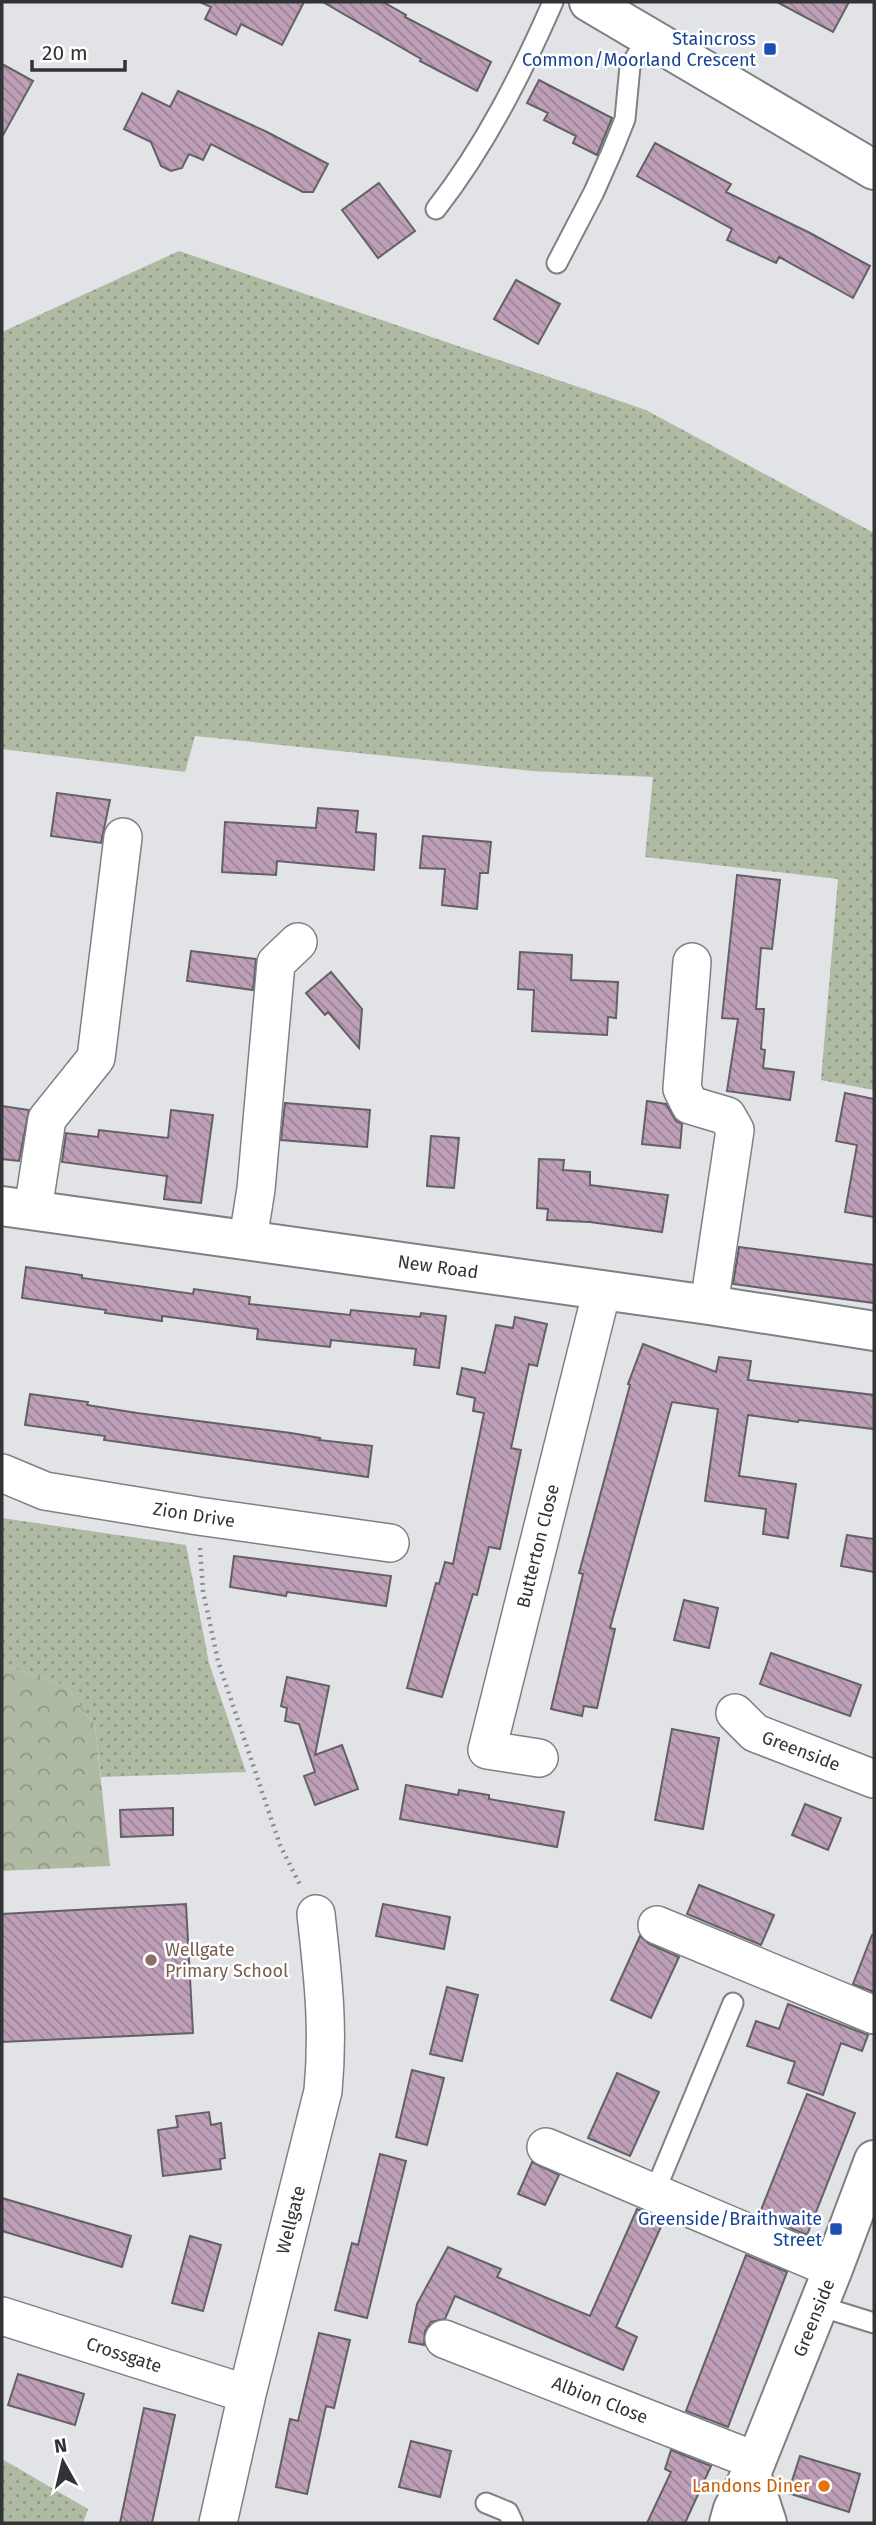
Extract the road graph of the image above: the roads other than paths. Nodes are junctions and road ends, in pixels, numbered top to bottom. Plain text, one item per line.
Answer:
1 (554, 2) edge
2 (589, 2) edge
3 (649, 37) junction
4 (874, 170) edge
5 (436, 209) dead end
6 (557, 263) dead end
7 (123, 837) dead end
8 (298, 942) dead end
9 (692, 962) dead end
10 (17, 1208) edge
11 (248, 1239) junction
12 (602, 1290) junction
13 (709, 1305) junction
14 (874, 1331) edge
15 (2, 1473) edge
16 (390, 1544) dead end
17 (735, 1713) dead end
18 (539, 1758) dead end
19 (874, 1779) edge
20 (316, 1914) road end
21 (657, 1925) dead end
22 (733, 2003) dead end
23 (874, 2015) edge
24 (546, 2147) dead end
25 (874, 2160) edge
26 (655, 2191) junction
27 (834, 2269) junction
28 (819, 2306) junction
29 (2, 2316) edge
30 (874, 2323) edge
31 (444, 2339) dead end
32 (247, 2394) junction
33 (754, 2467) junction
34 (486, 2503) dead end
35 (218, 2523) edge
36 (513, 2523) edge
37 (729, 2523) edge
38 (767, 2523) edge

1 - 5 lane
2 - 3 street
3 - 4 street
3 - 6 lane
7 - 10 street
8 - 11 street
9 - 13 street
10 - 11 street, New Road
11 - 12 street, New Road
12 - 13 street, New Road
12 - 18 street, Butterton Close
13 - 14 street, New Road
15 - 16 street, Zion Drive
17 - 19 street, Greenside
20 - 32 street, Wellgate
21 - 23 street
22 - 26 lane
24 - 26 street
25 - 27 street, Greenside
26 - 27 street
27 - 28 street, Greenside
28 - 30 lane
28 - 33 street, Greenside
29 - 32 street, Crossgate
31 - 33 street, Albion Close
32 - 35 street, Wellgate
33 - 37 street, Greenside
33 - 38 street
34 - 36 lane

